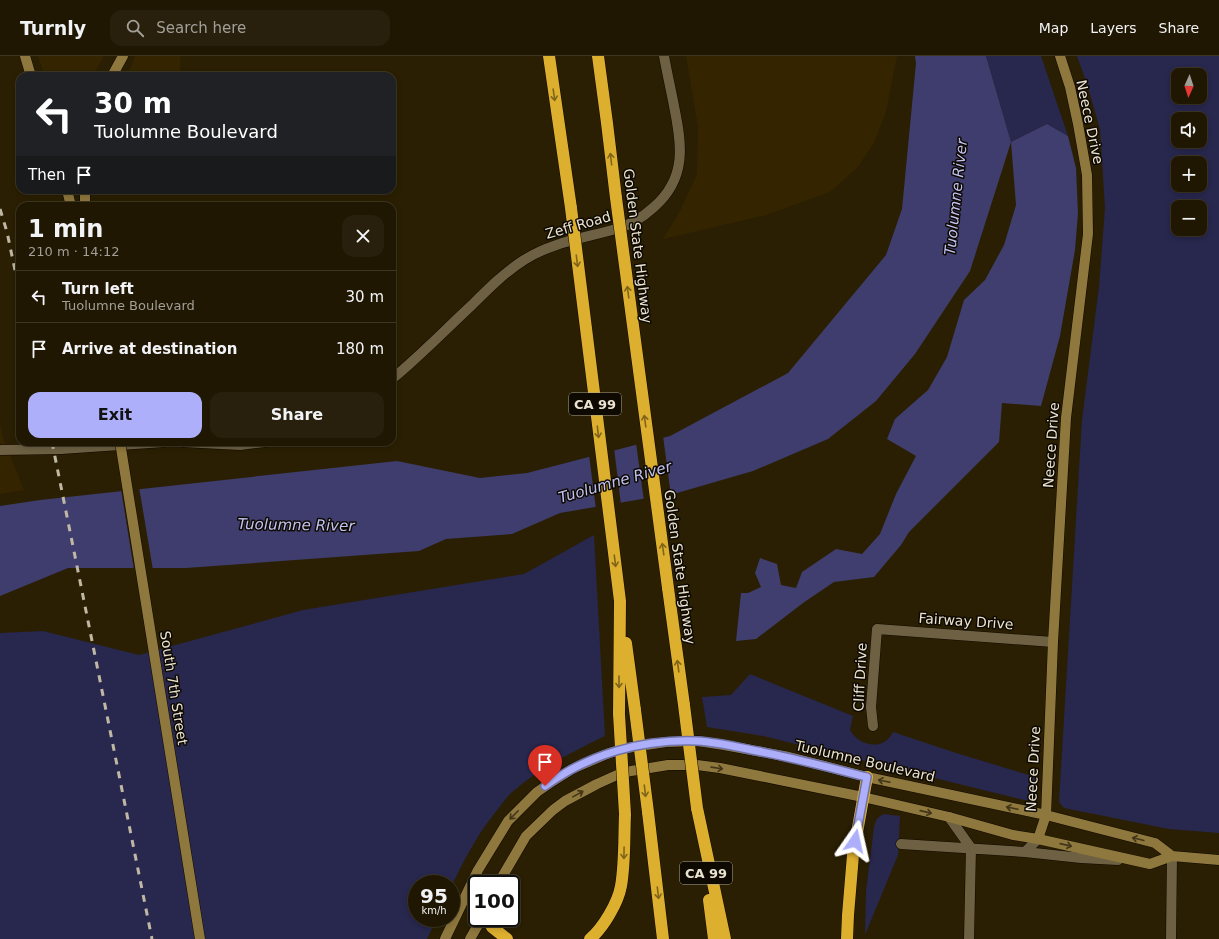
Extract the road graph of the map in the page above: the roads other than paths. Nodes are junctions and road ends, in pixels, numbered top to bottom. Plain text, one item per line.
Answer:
1 (25, 56) edge
2 (123, 56) edge
3 (549, 56) edge
4 (598, 56) edge
5 (664, 56) edge
6 (1060, 56) edge
7 (30, 72) edge
8 (114, 72) edge
9 (396, 376) edge
10 (66, 446) edge
11 (121, 446) edge
12 (0, 450) edge
13 (620, 600) junction
14 (877, 629) joint
15 (1053, 642) junction
16 (873, 726) dead end
17 (867, 777) junction
18 (863, 797) junction
19 (698, 808) junction
20 (1046, 816) junction
21 (949, 817) junction
22 (1038, 839) junction
23 (901, 844) dead end
24 (971, 848) junction
25 (1024, 852) junction
26 (1172, 856) junction
27 (1219, 860) edge
28 (1135, 861) junction
29 (503, 875) edge
30 (477, 927) edge
31 (492, 927) edge
32 (200, 939) edge
33 (445, 939) edge
34 (470, 939) edge
35 (508, 939) edge
36 (590, 939) edge
37 (663, 939) edge
38 (714, 939) edge
39 (725, 939) edge
40 (847, 939) edge
41 (969, 939) edge
42 (1171, 939) edge

1 - 7 main road
2 - 8 main road
3 -> 13 highway, CA 99, bridge
19 -> 4 highway, Golden State Highway / CA 99, bridge
5 - 9 street, Zeff Road
6 - 15 main road, Neece Drive
10 - 12 street
11 - 32 main road, South 7th Street, bridge
13 -> 36 highway, bridge
13 -> 37 highway, CA 99, bridge
14 - 15 street, Fairway Drive
14 - 16 street, Cliff Drive
15 - 20 main road, Neece Drive
17 - 18 highway
20 -> 17 main road, Tuolumne Boulevard
17 -> 33 main road, Tuolumne Boulevard
18 -> 21 main road
29 -> 18 main road
18 - 40 highway
19 - 38 highway, Golden State Highway / CA 99
19 - 39 highway
20 - 22 main road, Neece Drive
26 -> 20 main road, Tuolumne Boulevard
21 - 22 main road
21 - 24 street
22 - 25 street
22 -> 28 main road
23 - 24 street
24 - 25 street
24 - 41 street
25 - 28 street
26 - 27 main road
26 - 28 main road
26 - 42 street
30 - 34 main road
31 - 35 highway

